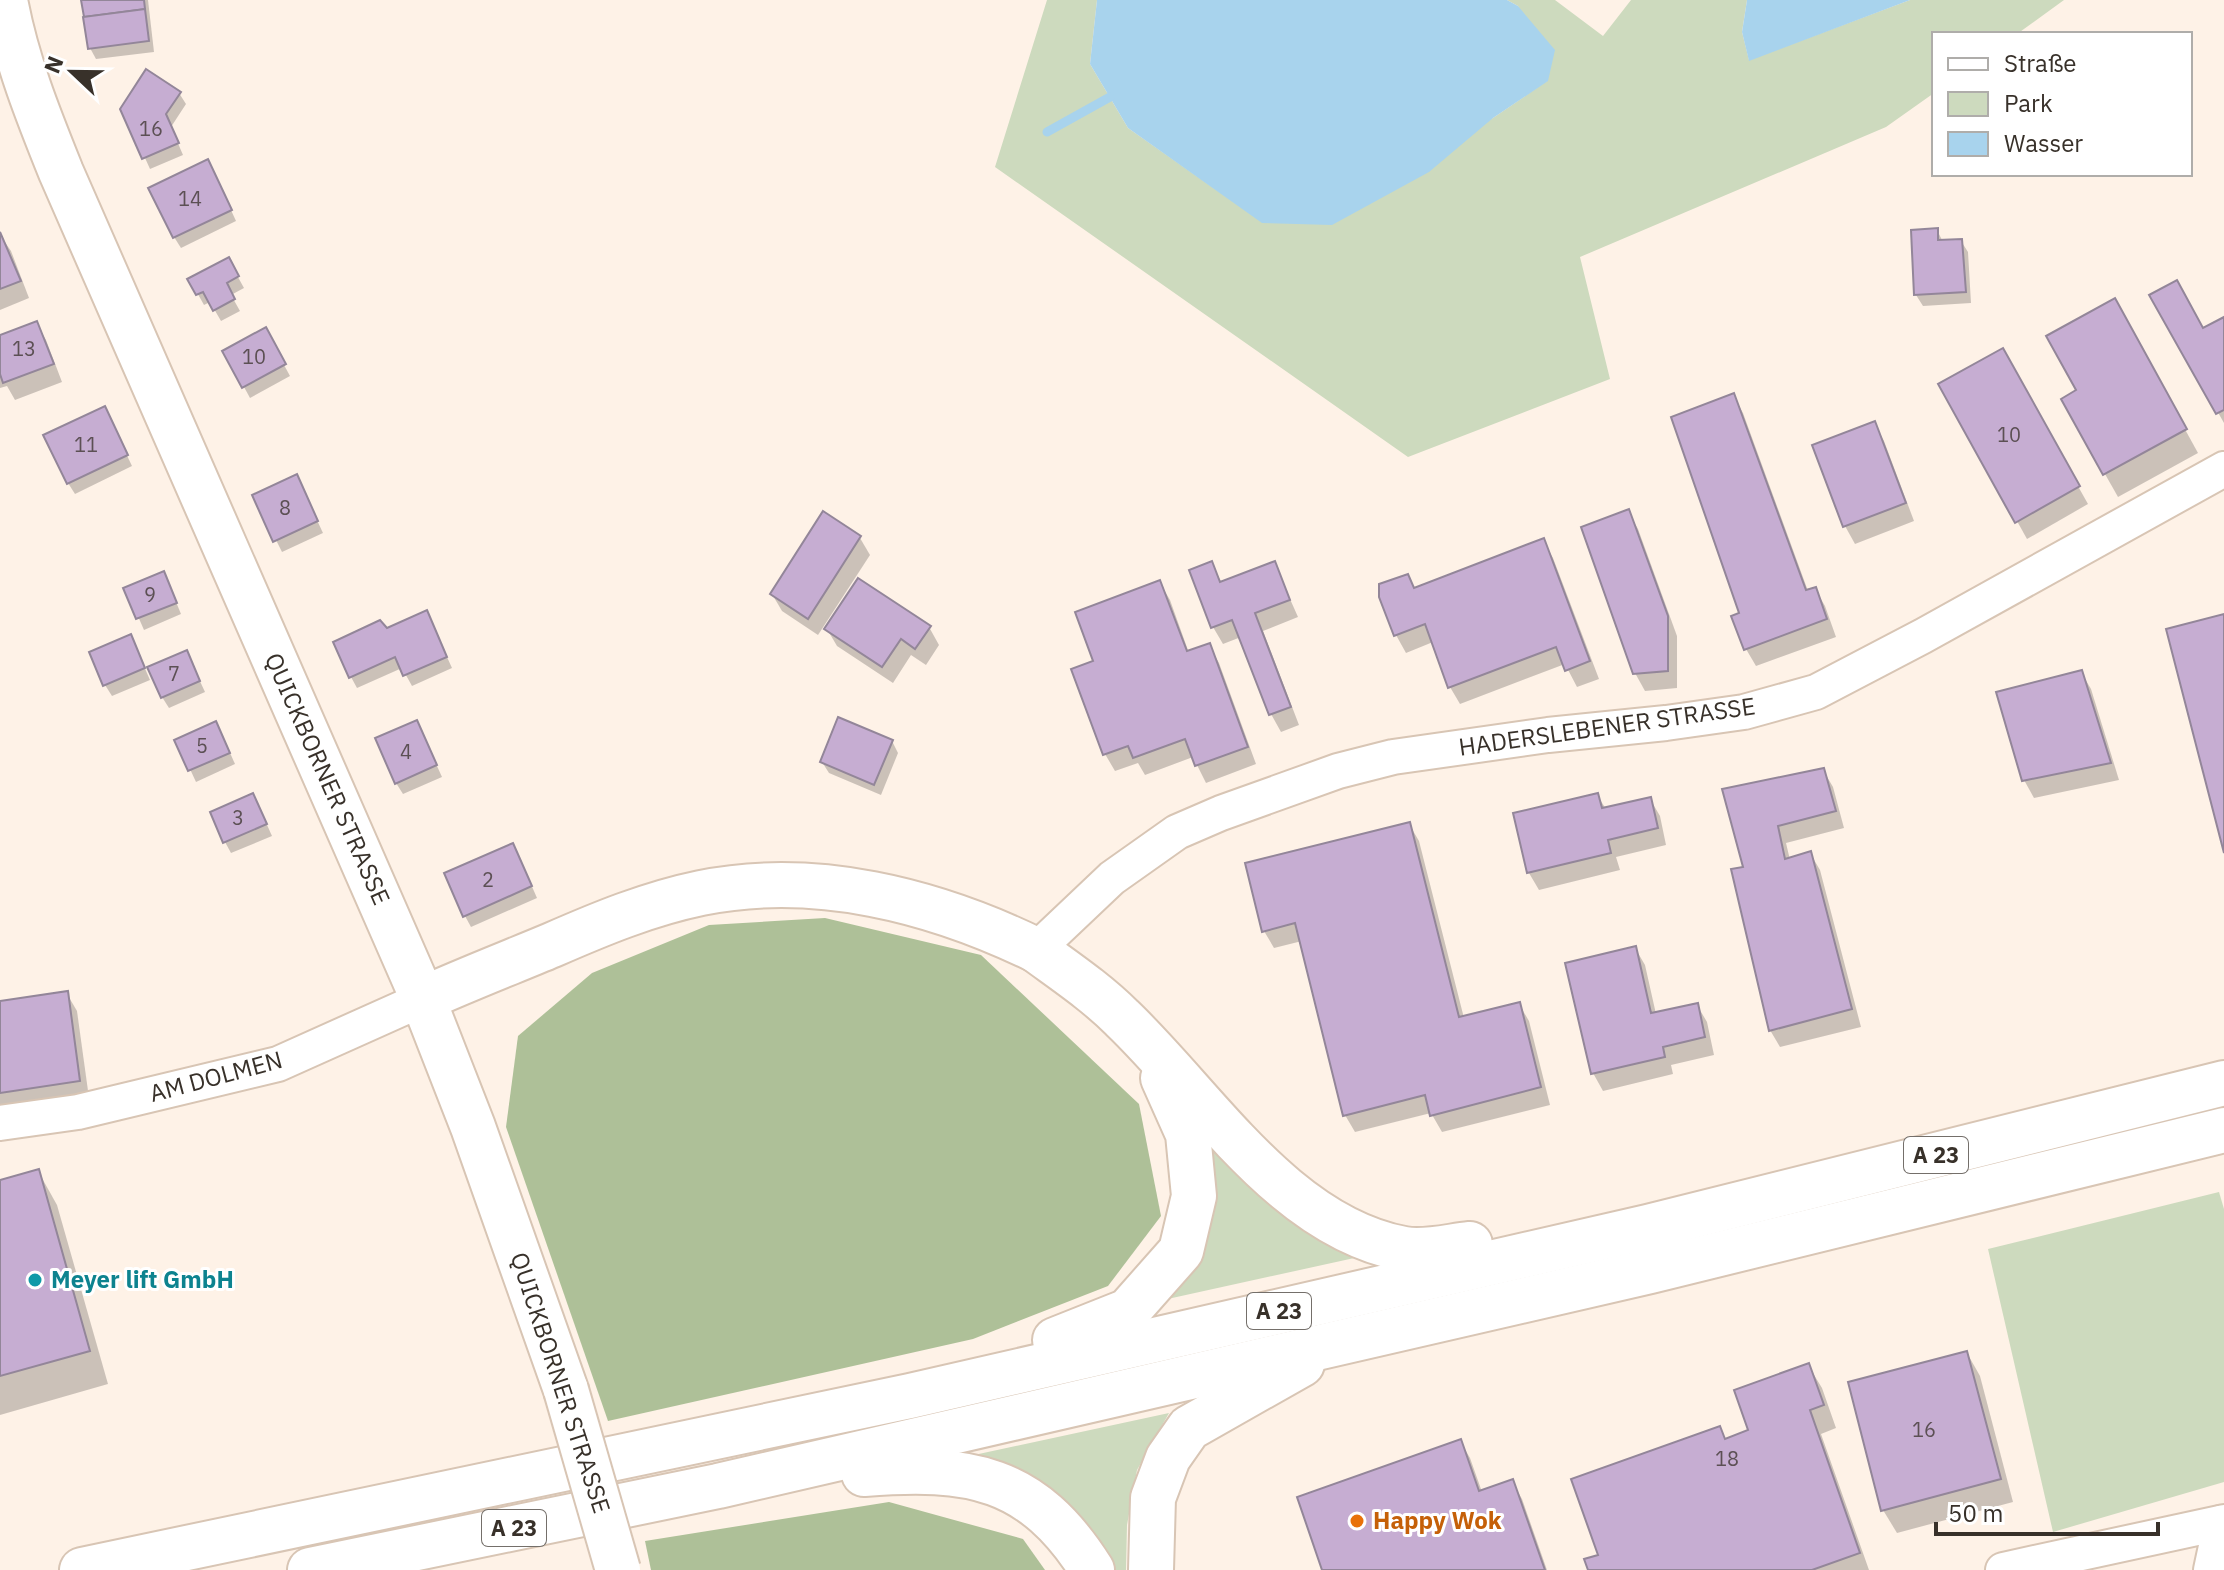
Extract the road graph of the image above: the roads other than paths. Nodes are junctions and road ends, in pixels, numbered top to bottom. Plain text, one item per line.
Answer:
1 (5, 0) edge
2 (2224, 469) edge
3 (1036, 950) junction
4 (423, 999) junction
5 (1151, 1050) junction
6 (2224, 1083) edge
7 (0, 1123) edge
8 (2224, 1130) edge
9 (1648, 1227) junction
10 (1331, 1345) junction
11 (910, 1396) junction
12 (718, 1486) junction
13 (2223, 1523) edge
14 (82, 1570) edge
15 (310, 1570) edge
16 (618, 1570) edge
17 (1092, 1570) edge
18 (1151, 1570) edge
19 (2003, 1570) edge
20 (2211, 1570) edge

1 - 4 main road, QUICKBORNER STRASSE
2 - 3 street, HADERSLEBENER STRASSE
3 - 4 main road
3 - 5 main road
4 - 7 street, AM DOLMEN
4 - 16 main road, QUICKBORNER STRASSE, bridge
5 - 9 main road
5 - 11 main road
6 - 9 main road, A 23
8 - 10 main road, A 23
9 - 11 main road, A 23
10 - 12 main road, A 23
10 - 18 main road
11 - 14 main road, A 23
12 - 15 main road, A 23
12 - 17 main road
13 - 19 street
13 - 20 street

